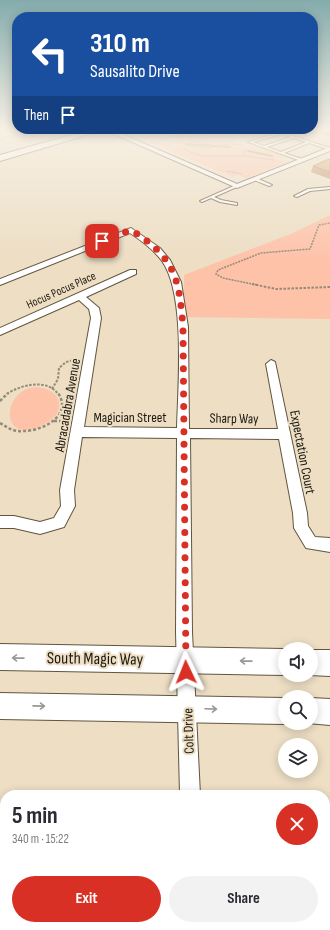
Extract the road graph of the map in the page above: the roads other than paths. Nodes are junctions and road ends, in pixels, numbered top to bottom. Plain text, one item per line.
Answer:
1 (208, 173) edge
2 (269, 173) edge
3 (255, 179) junction
4 (270, 185) dead end
5 (237, 186) junction
6 (330, 188) edge
7 (296, 196) dead end
8 (211, 197) junction
9 (202, 201) dead end
10 (236, 204) dead end
11 (133, 272) dead end
12 (0, 282) edge
13 (80, 296) junction
14 (0, 332) edge
15 (271, 364) dead end
16 (77, 432) junction
17 (183, 432) junction
18 (284, 434) junction
19 (0, 522) edge
20 (330, 545) edge
21 (0, 657) edge
22 (185, 659) junction
23 (278, 662) edge
24 (318, 663) edge
25 (330, 663) edge
26 (0, 706) edge
27 (187, 708) junction
28 (278, 711) edge
29 (318, 712) edge
30 (330, 712) edge
31 (190, 790) edge

1 - 5 street
2 - 3 street
3 - 4 lane
3 - 5 street
5 - 8 lane
6 - 7 lane
8 - 9 lane
8 - 10 lane
11 - 13 street, Hocus Pocus Place
12 - 17 street, Colt Drive
13 - 14 street, Hocus Pocus Place
13 - 16 street, Abracadabra Avenue
15 - 18 street, Expectation Court
16 - 17 street, Magician Street
16 - 19 street, Abracadabra Avenue
17 - 18 street, Sharp Way
17 - 22 street, Colt Drive
18 - 20 street, Expectation Court
22 -> 21 street, South Magic Way
23 -> 22 street, South Magic Way
22 - 27 street, Colt Drive
24 - 25 street
26 -> 27 street
27 -> 28 street
27 - 31 street, Colt Drive
29 - 30 street

